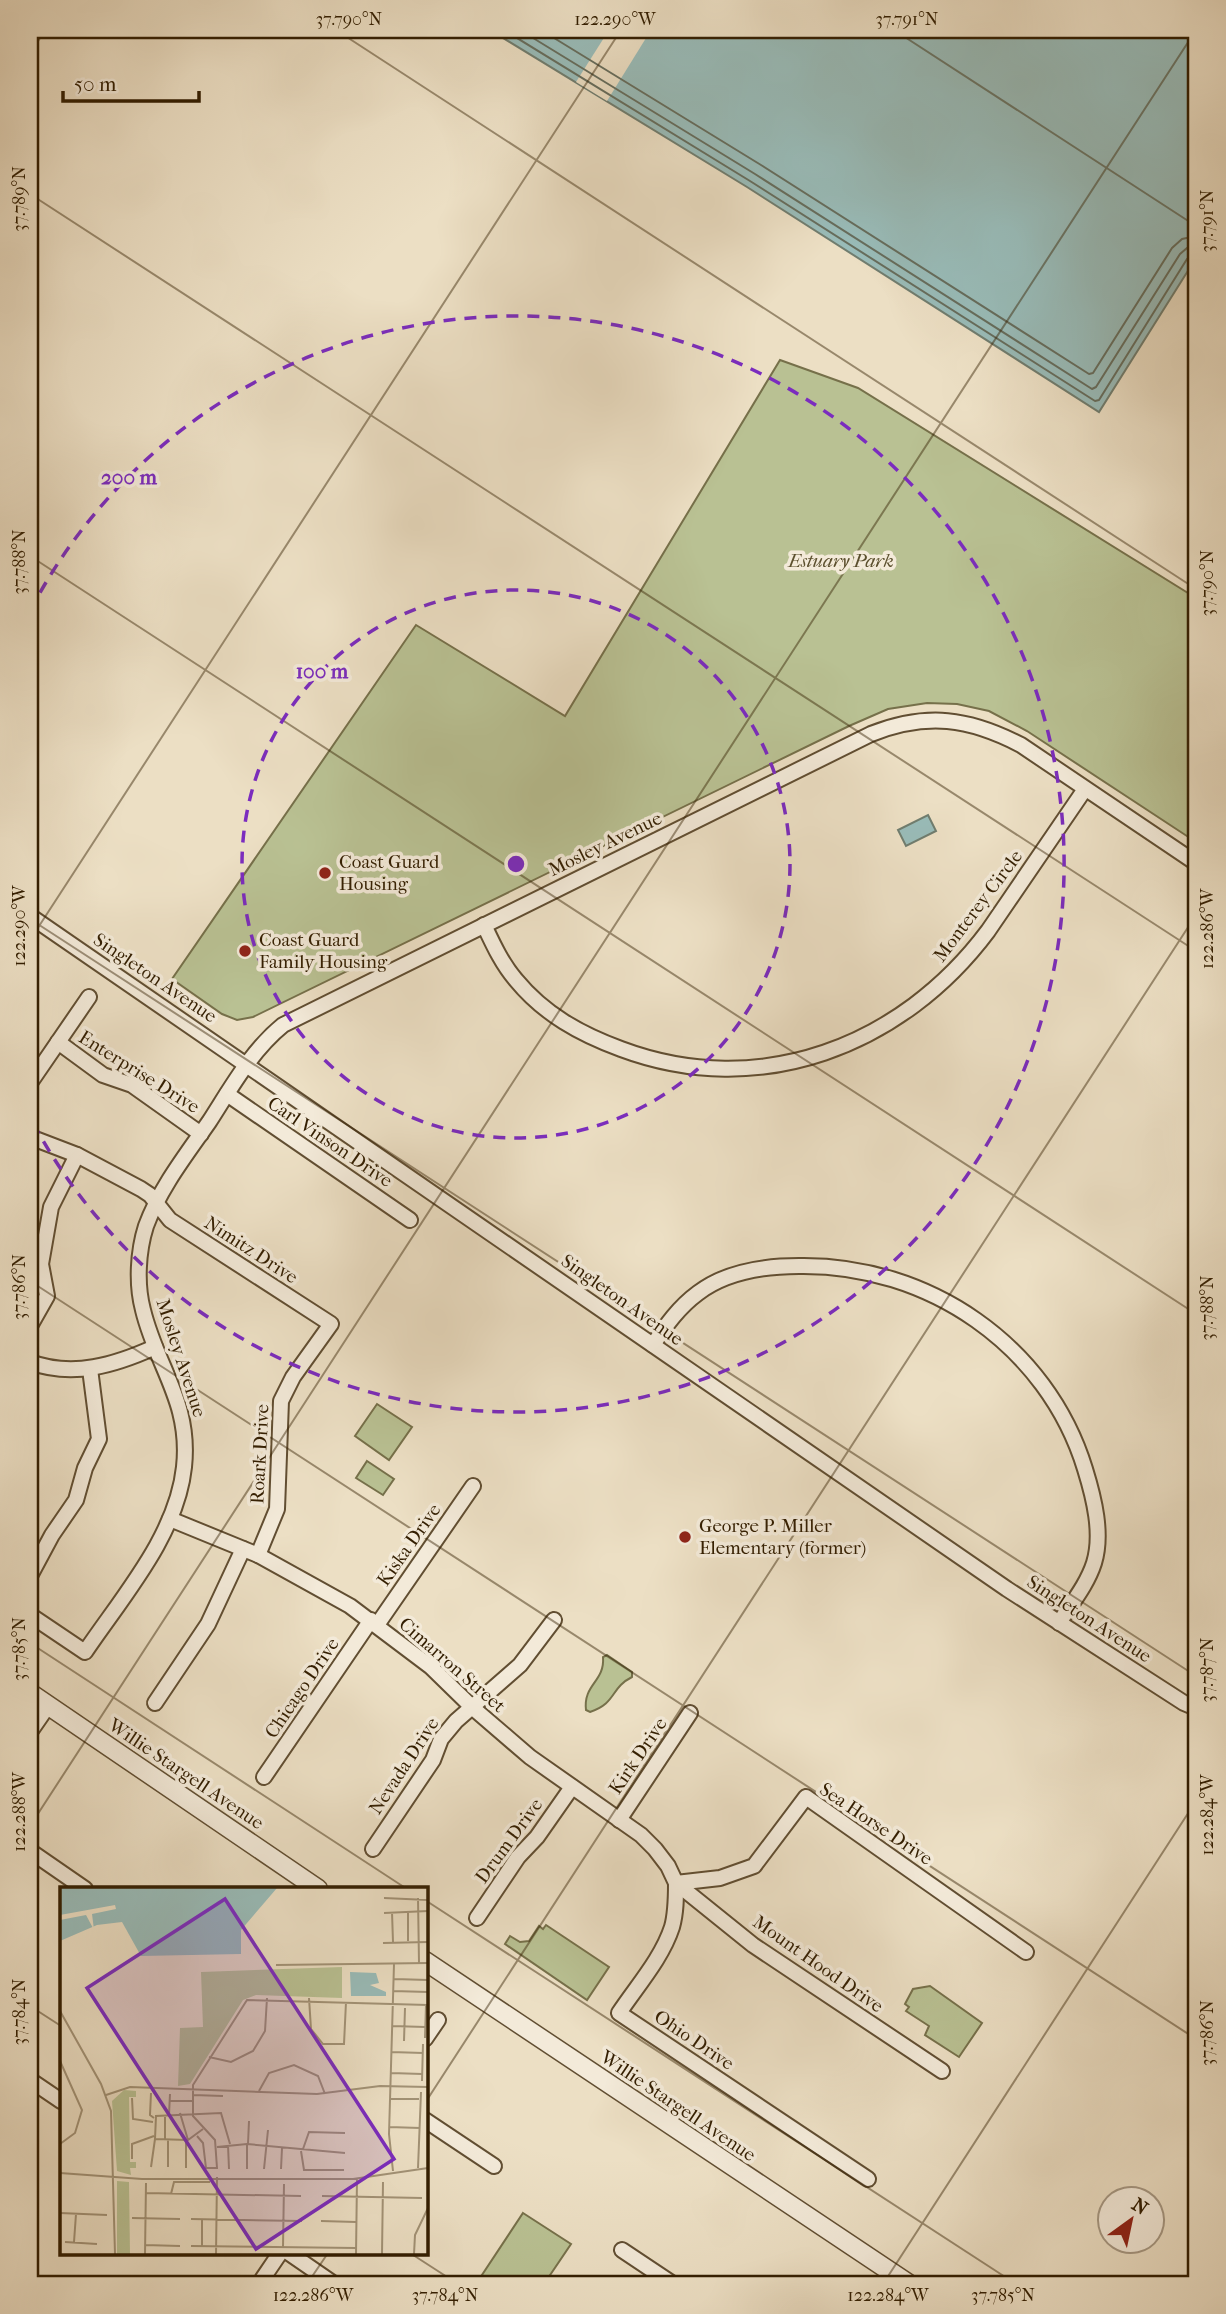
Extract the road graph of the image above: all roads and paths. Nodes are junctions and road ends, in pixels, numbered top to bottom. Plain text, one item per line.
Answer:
1 (1085, 789) junction
2 (1196, 863) edge
3 (30, 916) edge
4 (484, 925) junction
5 (89, 997) dead end
6 (58, 1042) junction
7 (248, 1064) junction
8 (30, 1083) edge
9 (227, 1094) junction
10 (201, 1134) junction
11 (30, 1138) edge
12 (77, 1155) junction
13 (156, 1202) junction
14 (410, 1220) dead end
15 (331, 1324) joint
16 (30, 1326) edge
17 (653, 1345) junction
18 (155, 1347) junction
19 (30, 1362) edge
20 (90, 1369) junction
21 (473, 1486) dead end
22 (170, 1519) junction
23 (243, 1549) junction
24 (258, 1555) junction
25 (30, 1576) edge
26 (30, 1615) edge
27 (554, 1620) dead end
28 (374, 1623) junction
29 (1059, 1623) junction
30 (30, 1693) edge
31 (155, 1703) dead end
32 (48, 1706) junction
33 (1196, 1707) edge
34 (473, 1708) junction
35 (690, 1713) dead end
36 (30, 1732) edge
37 (264, 1777) dead end
38 (572, 1787) junction
39 (619, 1820) junction
40 (373, 1849) dead end
41 (30, 1851) edge
42 (676, 1883) junction
43 (82, 1887) edge
44 (315, 1887) edge
45 (477, 1918) dead end
46 (1026, 1952) dead end
47 (427, 1962) edge
48 (438, 2020) dead end
49 (427, 2036) edge
50 (942, 2071) dead end
51 (30, 2080) edge
52 (60, 2100) edge
53 (427, 2121) edge
54 (494, 2166) dead end
55 (868, 2179) dead end
56 (621, 2250) dead end
57 (279, 2254) edge
58 (290, 2254) edge
59 (259, 2284) edge
60 (334, 2284) edge
61 (673, 2284) edge
62 (909, 2284) edge

1 - 2 street, Mosley Avenue
1 - 4 street, Mosley Avenue
1 - 4 street, Monterey Circle
3 - 7 street, Singleton Avenue
4 - 7 street, Mosley Avenue
5 - 6 street
6 - 8 street
6 - 10 street, Enterprise Drive
7 - 9 street, Mosley Avenue
7 - 17 street, Singleton Avenue
9 - 10 street, Mosley Avenue
9 - 14 street, Carl Vinson Drive
10 - 13 street, Mosley Avenue
11 - 12 street, Nimitz Drive
12 - 13 street, Nimitz Drive
12 - 16 street
13 - 15 street, Nimitz Drive
13 - 18 street, Mosley Avenue
15 - 24 street, Roark Drive
17 - 29 street, Singleton Avenue
17 - 29 street
18 - 20 street
18 - 22 street, Mosley Avenue
19 - 20 street
20 - 25 street
21 - 28 street, Kiska Drive
22 - 23 street, Cimarron Street
22 - 26 street, Mosley Avenue
23 - 24 street, Cimarron Street
23 - 31 street
24 - 28 street, Cimarron Street
27 - 34 street, Nevada Drive
28 - 34 street, Cimarron Street
28 - 37 street, Chicago Drive
29 - 33 street, Singleton Avenue
30 - 32 street, Willie Stargell Avenue
32 - 36 street
32 - 44 street, Willie Stargell Avenue
34 - 38 street, Cimarron Street
34 - 40 street, Nevada Drive
35 - 39 street, Kirk Drive
38 - 39 street, Cimarron Street
38 - 45 street, Drum Drive
39 - 42 street, Cimarron Street
41 - 43 street
42 - 46 street, Sea Horse Drive
42 - 50 street, Mount Hood Drive
42 - 55 street, Ohio Drive
47 - 62 street, Willie Stargell Avenue
48 - 49 street
51 - 52 street
53 - 54 street
56 - 61 street
57 - 59 street
58 - 60 street

